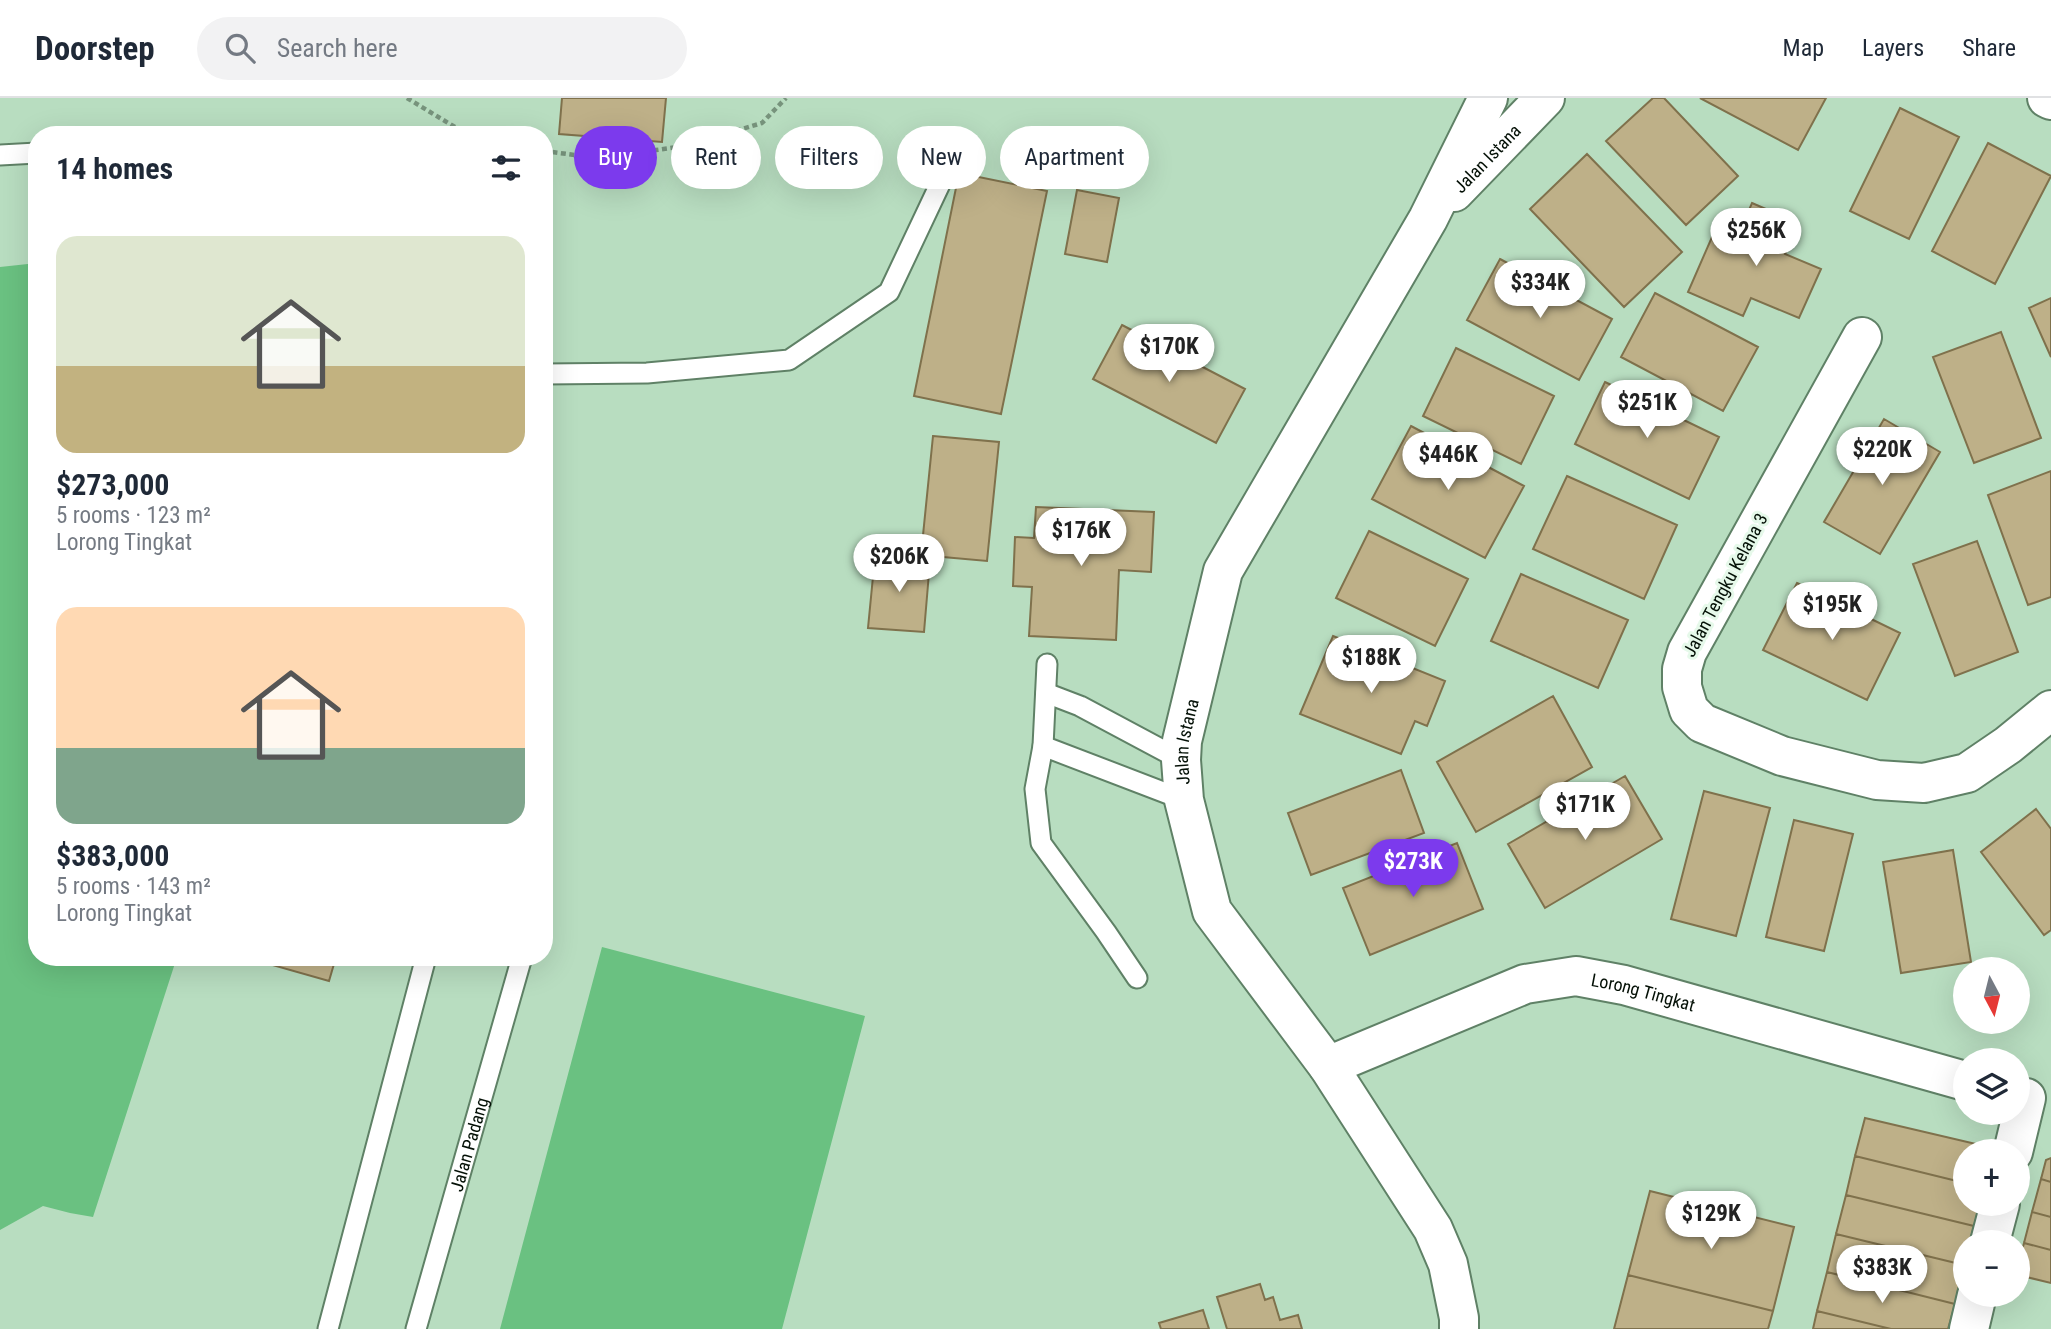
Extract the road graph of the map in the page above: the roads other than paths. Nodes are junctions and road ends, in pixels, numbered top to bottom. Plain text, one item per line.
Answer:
1 (1488, 98) edge
2 (1545, 98) edge
3 (28, 153) edge
4 (0, 155) edge
5 (938, 189) edge
6 (1428, 219) junction
7 (1862, 337) dead end
8 (553, 373) edge
9 (1047, 664) dead end
10 (1046, 693) junction
11 (2051, 710) edge
12 (1043, 746) junction
13 (1181, 760) junction
14 (1184, 800) junction
15 (424, 966) edge
16 (519, 966) edge
17 (1136, 978) dead end
18 (1328, 1066) junction
19 (1953, 1078) edge
20 (2032, 1100) edge
21 (2018, 1139) edge
22 (1974, 1307) edge
23 (328, 1329) edge
24 (416, 1329) edge
25 (1459, 1329) edge
26 (1969, 1329) edge

1 - 6 street, Jalan Istana
2 - 6 street, Jalan Istana
3 - 4 lane
5 - 8 lane
6 - 13 street, Jalan Istana
7 - 11 street, Jalan Tengku Kelana 3
9 - 10 lane
10 - 12 lane
10 - 13 lane
12 - 14 lane
12 - 17 lane
13 - 14 street, Jalan Istana
14 - 18 street, Jalan Istana
15 - 23 lane
16 - 24 lane, Jalan Padang
18 - 19 street, Lorong Tingkat
18 - 25 street, Jalan Istana
20 - 21 street
22 - 26 street

